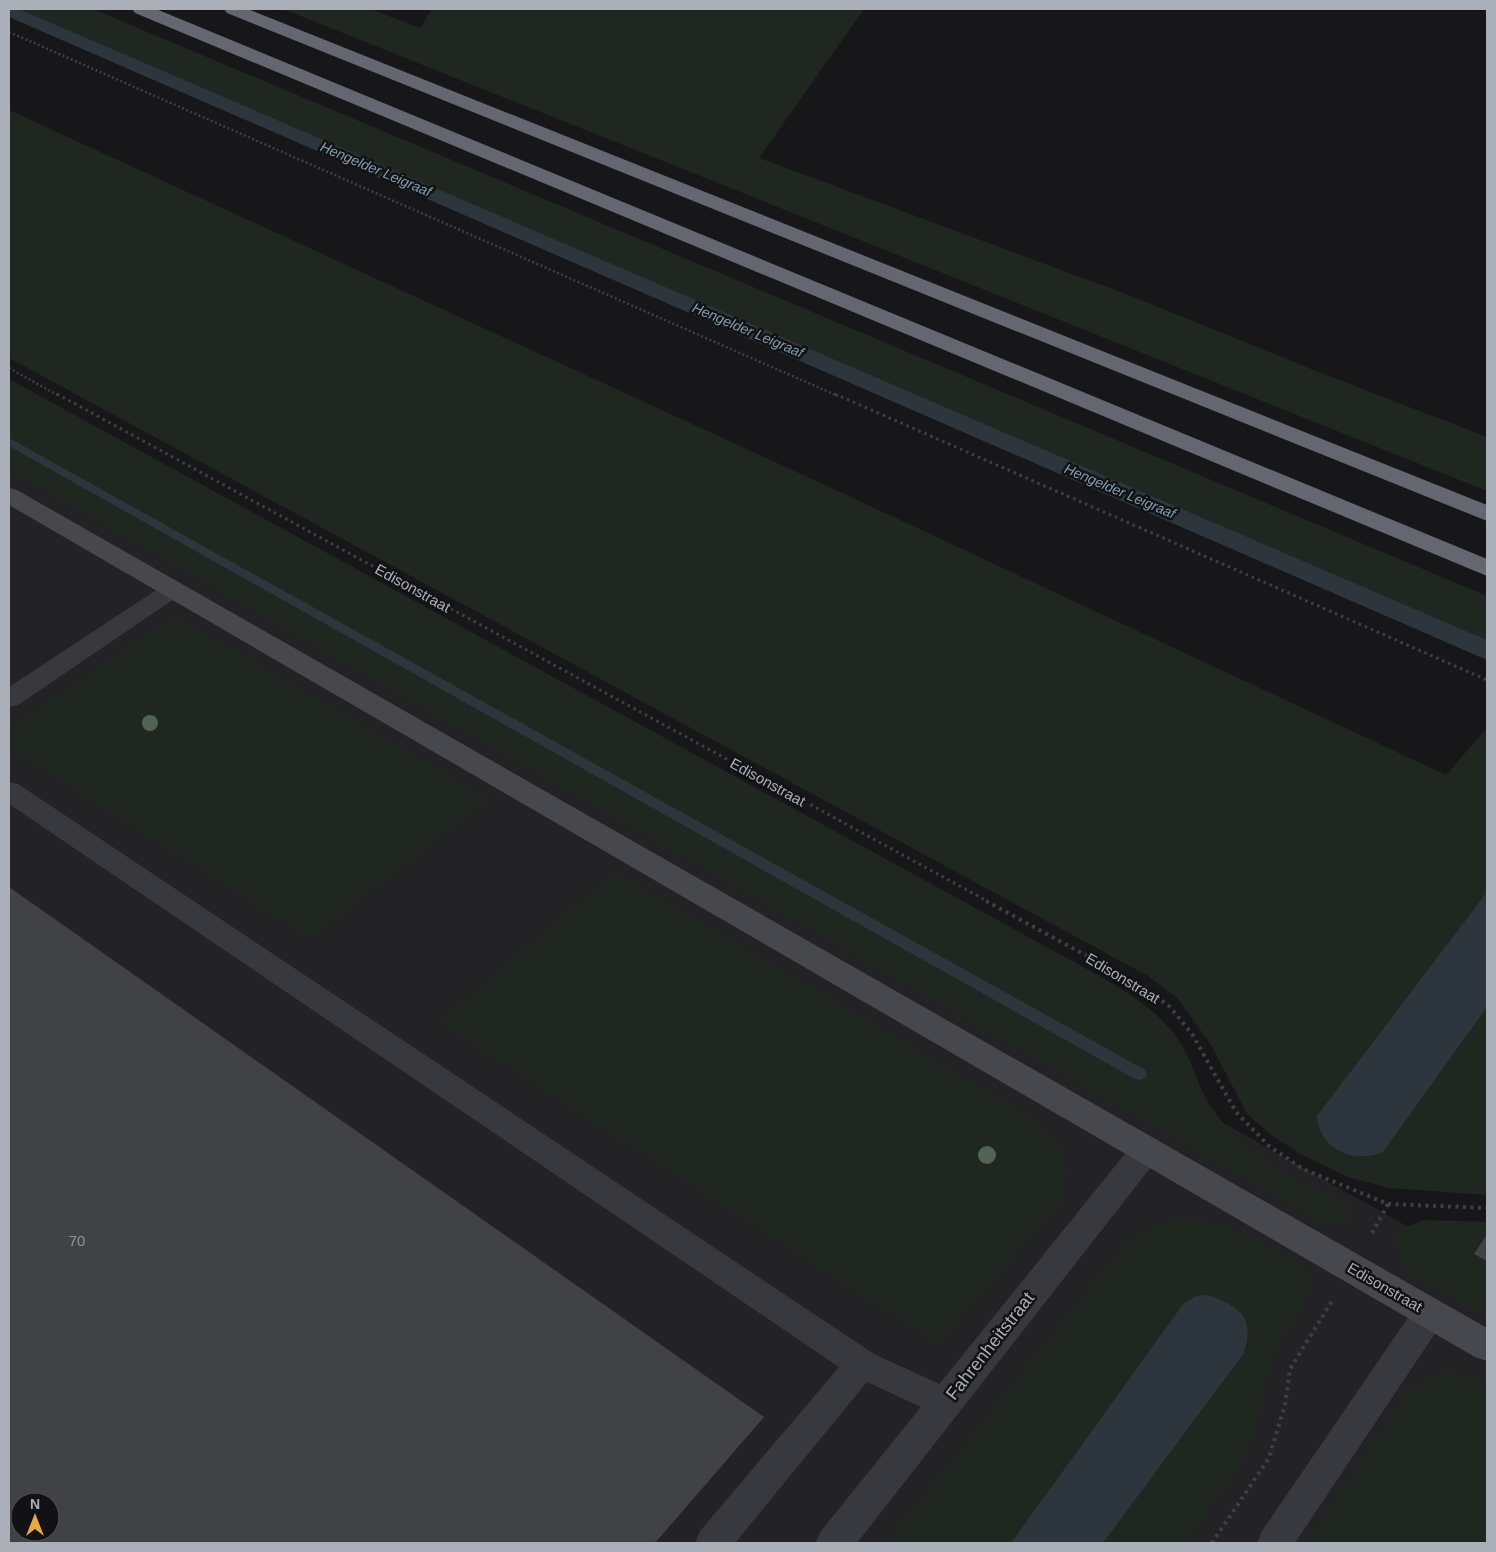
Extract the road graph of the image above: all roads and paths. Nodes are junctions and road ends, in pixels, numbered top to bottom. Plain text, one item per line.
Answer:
1 (141, 9) edge
2 (233, 9) edge
3 (9, 32) edge
4 (9, 368) edge
5 (9, 495) edge
6 (1487, 514) edge
7 (1487, 568) edge
8 (172, 590) junction
9 (1487, 680) edge
10 (9, 699) edge
11 (9, 791) edge
12 (1147, 1149) junction
13 (1487, 1208) edge
14 (1354, 1269) junction
15 (1430, 1313) junction
16 (1487, 1346) edge
17 (862, 1364) junction
18 (945, 1403) junction
19 (712, 1543) edge
20 (834, 1543) edge
21 (1212, 1543) edge
22 (1276, 1543) edge

1 - 7 highway
2 - 6 highway
3 - 9 path
4 - 13 path, Edisonstraat
5 - 8 street, Edisonstraat
8 - 10 lane
8 - 12 street, Edisonstraat
11 - 17 lane
12 - 14 street, Edisonstraat
12 - 18 street, Fahrenheitstraat
14 - 15 street, Edisonstraat
14 - 21 path
15 - 16 street, Edisonstraat
15 - 22 lane
17 - 18 lane
17 - 19 lane
18 - 20 street, Fahrenheitstraat

